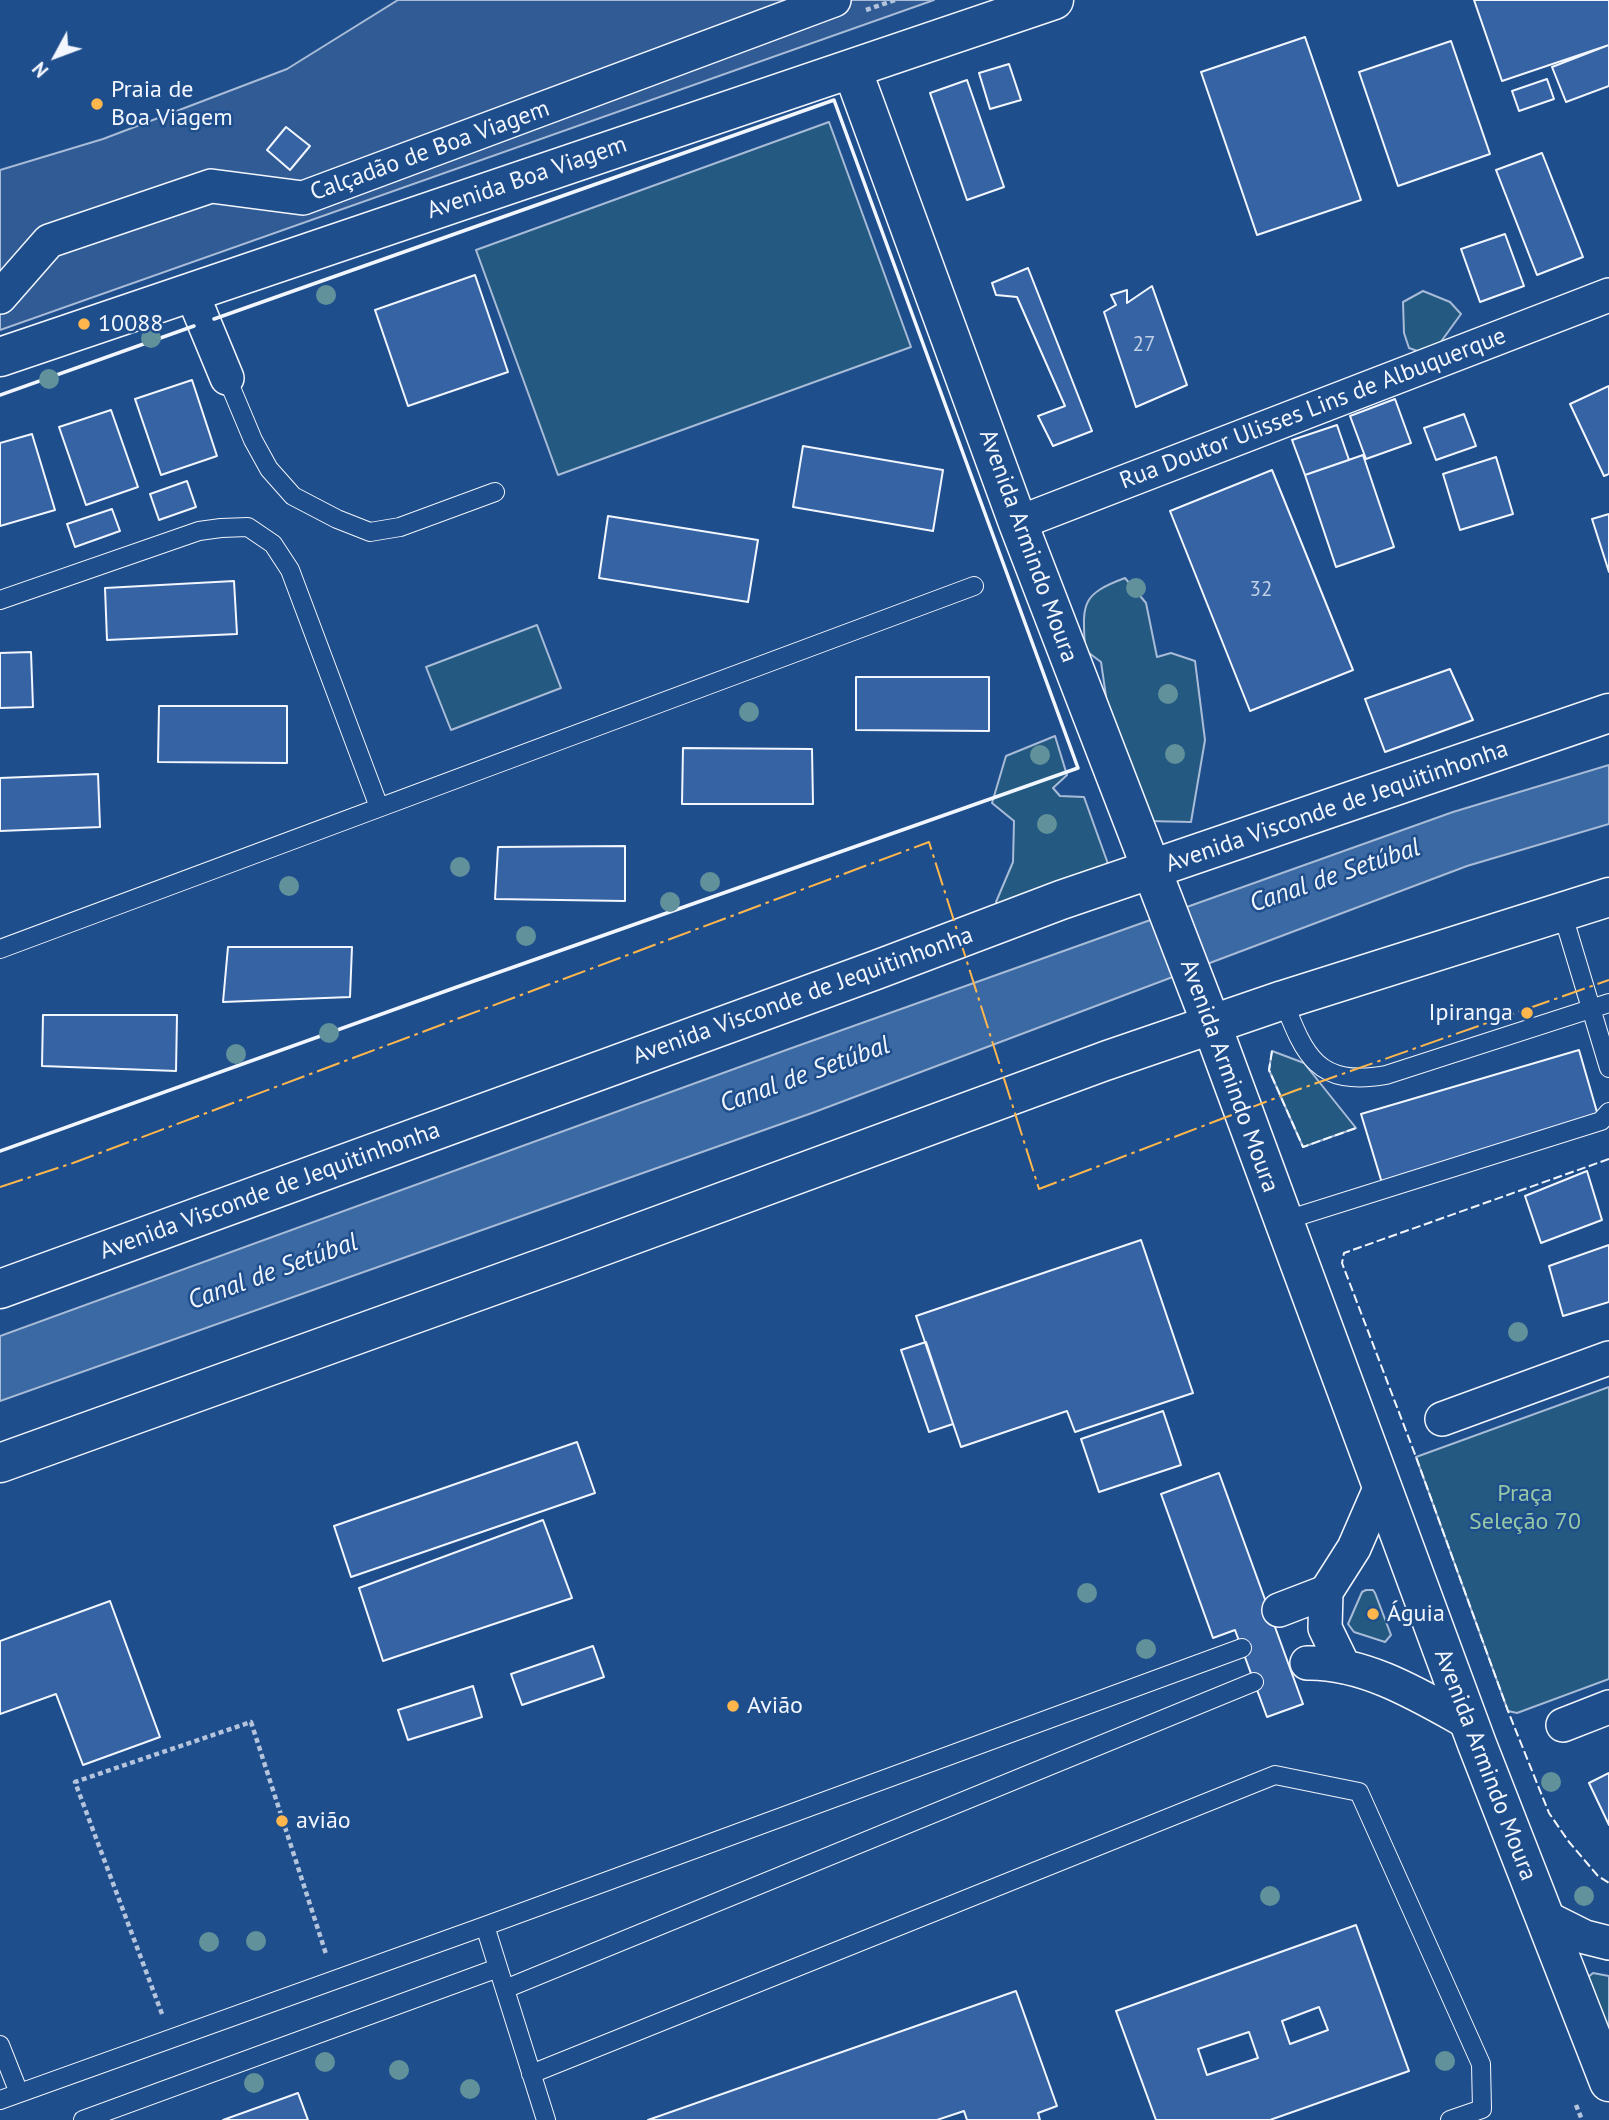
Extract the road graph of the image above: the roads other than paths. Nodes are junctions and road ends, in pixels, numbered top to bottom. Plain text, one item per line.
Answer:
1 (834, 0) edge
2 (1054, 0) edge
3 (852, 69) junction
4 (191, 291) junction
5 (1609, 295) edge
6 (0, 296) edge
7 (0, 357) edge
8 (227, 378) joint
9 (495, 492) dead end
10 (1018, 523) junction
11 (974, 586) dead end
12 (0, 600) edge
13 (1609, 713) edge
14 (379, 807) junction
15 (1158, 887) junction
16 (1609, 897) edge
17 (1562, 912) junction
18 (0, 949) edge
19 (1283, 1000) junction
20 (1609, 1003) edge
21 (1591, 1009) junction
22 (1212, 1026) junction
23 (1609, 1068) edge
24 (1609, 1112) edge
25 (1283, 1221) junction
26 (0, 1289) edge
27 (1609, 1358) edge
28 (1443, 1419) dead end
29 (0, 1463) edge
30 (1381, 1486) junction
31 (1326, 1592) junction
32 (1279, 1610) dead end
33 (1242, 1648) dead end
34 (1307, 1663) dead end
35 (1344, 1667) junction
36 (1254, 1682) dead end
37 (1609, 1707) edge
38 (1469, 1723) junction
39 (1563, 1724) dead end
40 (1543, 1916) junction
41 (485, 1926) junction
42 (1609, 1943) edge
43 (498, 1968) junction
44 (505, 1989) junction
45 (0, 2045) edge
46 (531, 2074) junction
47 (1609, 2082) edge
48 (19, 2092) junction
49 (0, 2099) edge
50 (83, 2120) edge
51 (546, 2120) edge
52 (1450, 2120) edge

1 - 6 street, Calçadão de Boa Viagem
2 - 3 main road, Avenida Boa Viagem
3 - 4 main road, Avenida Boa Viagem
3 - 10 main road, Avenida Armindo Moura
4 - 7 main road, Avenida Boa Viagem
4 - 8 street
5 - 10 street, Rua Doutor Ulisses Lins de Albuquerque
8 - 9 lane
10 - 15 main road, Avenida Armindo Moura
11 - 14 lane
12 - 14 lane
13 - 15 main road, Avenida Visconde de Jequitinhonha
14 - 18 lane
15 - 22 main road, Avenida Armindo Moura
15 - 26 main road, Avenida Visconde de Jequitinhonha
16 - 17 main road
17 - 19 main road
17 - 21 lane
19 - 21 lane
19 - 22 main road
20 - 21 lane
21 - 23 lane
22 - 25 main road, Avenida Armindo Moura
22 - 29 main road
24 - 25 lane
25 - 30 main road, Avenida Armindo Moura
27 - 28 street
30 - 31 street
30 - 38 main road, Avenida Armindo Moura
31 - 32 street
31 - 35 street
33 - 41 lane
34 - 35 street
35 - 38 street
36 - 44 lane
37 - 39 street
38 - 40 main road, Avenida Armindo Moura
40 - 42 street
40 - 47 main road, Avenida Armindo Moura
41 - 43 lane
41 - 48 lane
43 - 44 lane
43 - 50 lane
44 - 46 lane
45 - 48 lane
46 - 51 lane
46 - 52 lane
48 - 49 lane

